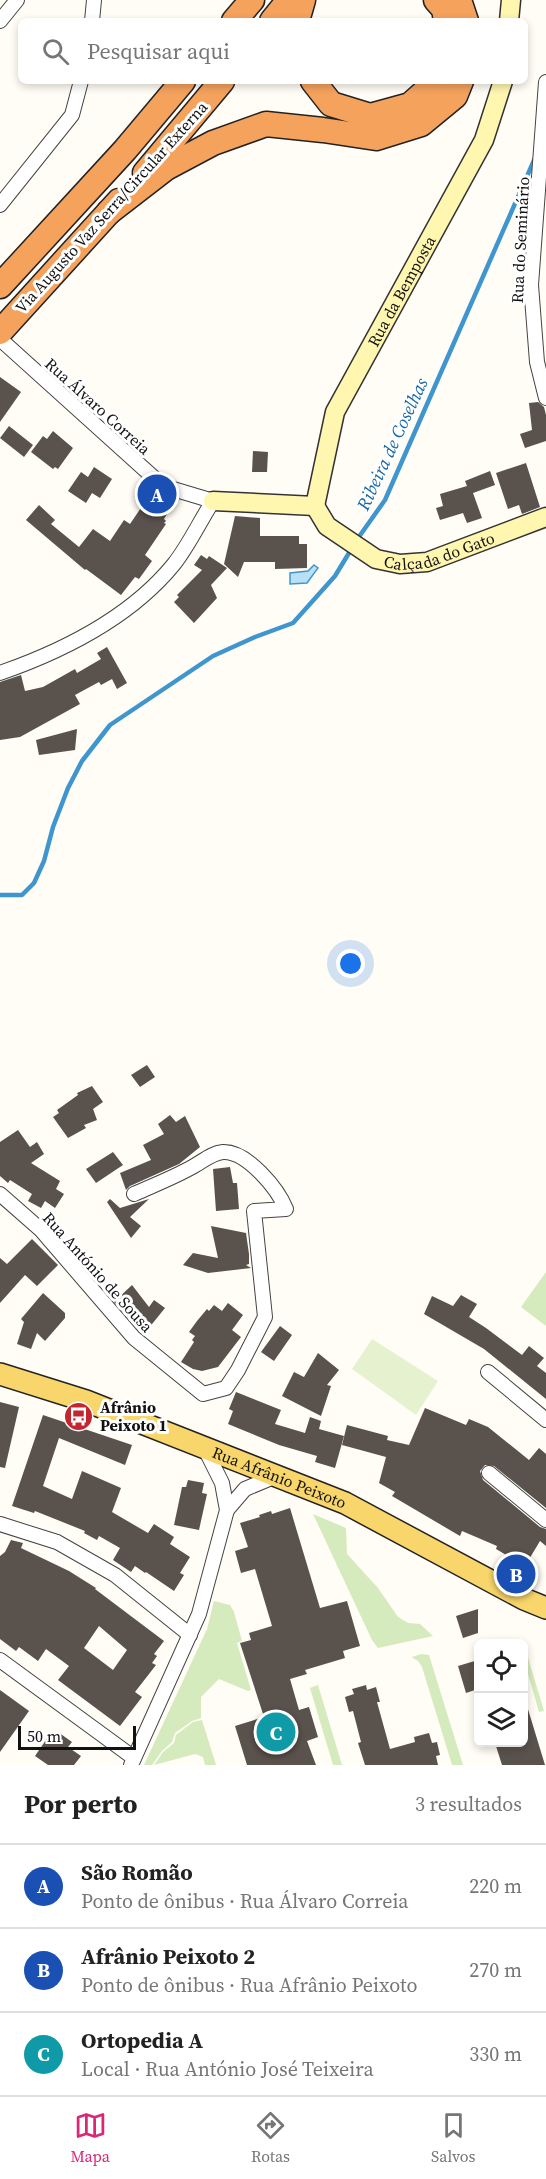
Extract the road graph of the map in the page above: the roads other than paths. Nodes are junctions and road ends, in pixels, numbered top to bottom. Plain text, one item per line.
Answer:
1 (17, 0) edge
2 (94, 0) edge
3 (232, 0) edge
4 (252, 0) edge
5 (289, 0) edge
6 (303, 0) edge
7 (436, 0) edge
8 (459, 0) edge
9 (511, 0) edge
10 (93, 18) edge
11 (223, 18) edge
12 (237, 18) edge
13 (274, 18) edge
14 (298, 18) edge
15 (446, 18) edge
16 (465, 18) edge
17 (509, 18) edge
18 (0, 21) edge
19 (546, 82) edge
20 (80, 84) edge
21 (180, 84) edge
22 (220, 84) edge
23 (315, 84) edge
24 (434, 84) edge
25 (460, 84) edge
26 (502, 84) edge
27 (0, 205) edge
28 (109, 212) junction
29 (0, 286) edge
30 (0, 332) edge
31 (0, 339) edge
32 (546, 398) edge
33 (213, 501) junction
34 (315, 506) junction
35 (546, 517) edge
36 (0, 673) edge
37 (0, 1194) edge
38 (134, 1194) dead end
39 (488, 1372) dead end
40 (0, 1374) edge
41 (546, 1420) edge
42 (204, 1447) junction
43 (489, 1473) dead end
44 (276, 1476) junction
45 (227, 1510) junction
46 (546, 1520) edge
47 (0, 1524) edge
48 (546, 1608) edge
49 (190, 1635) junction
50 (0, 1660) edge
51 (132, 1762) edge

1 - 18 street
2 - 10 street
3 - 11 highway
4 - 12 highway
5 - 13 highway
6 - 14 highway
7 - 15 highway
8 - 16 highway
9 - 17 street
19 - 32 street, Rua do Seminário
20 - 27 street
21 - 29 highway, Via Augusto Vaz Serra/Circular Externa
22 - 28 highway, Via Augusto Vaz Serra/Circular Externa
23 - 24 highway
25 - 28 highway
26 - 34 street, Rua da Bemposta
28 - 30 highway, Via Augusto Vaz Serra/Circular Externa
31 - 33 street, Rua Álvaro Correia
33 - 34 street
33 - 36 street
34 - 35 street, Calçada do Gato
37 - 38 street, Rua António de Sousa
39 - 41 street
40 - 42 main road, Rua Afrânio Peixoto
42 - 44 main road, Rua Afrânio Peixoto
42 - 45 street
43 - 46 street
44 - 45 street
44 - 48 main road, Rua Afrânio Peixoto
45 - 49 street
47 - 49 street
49 - 51 street
50 - 51 street

